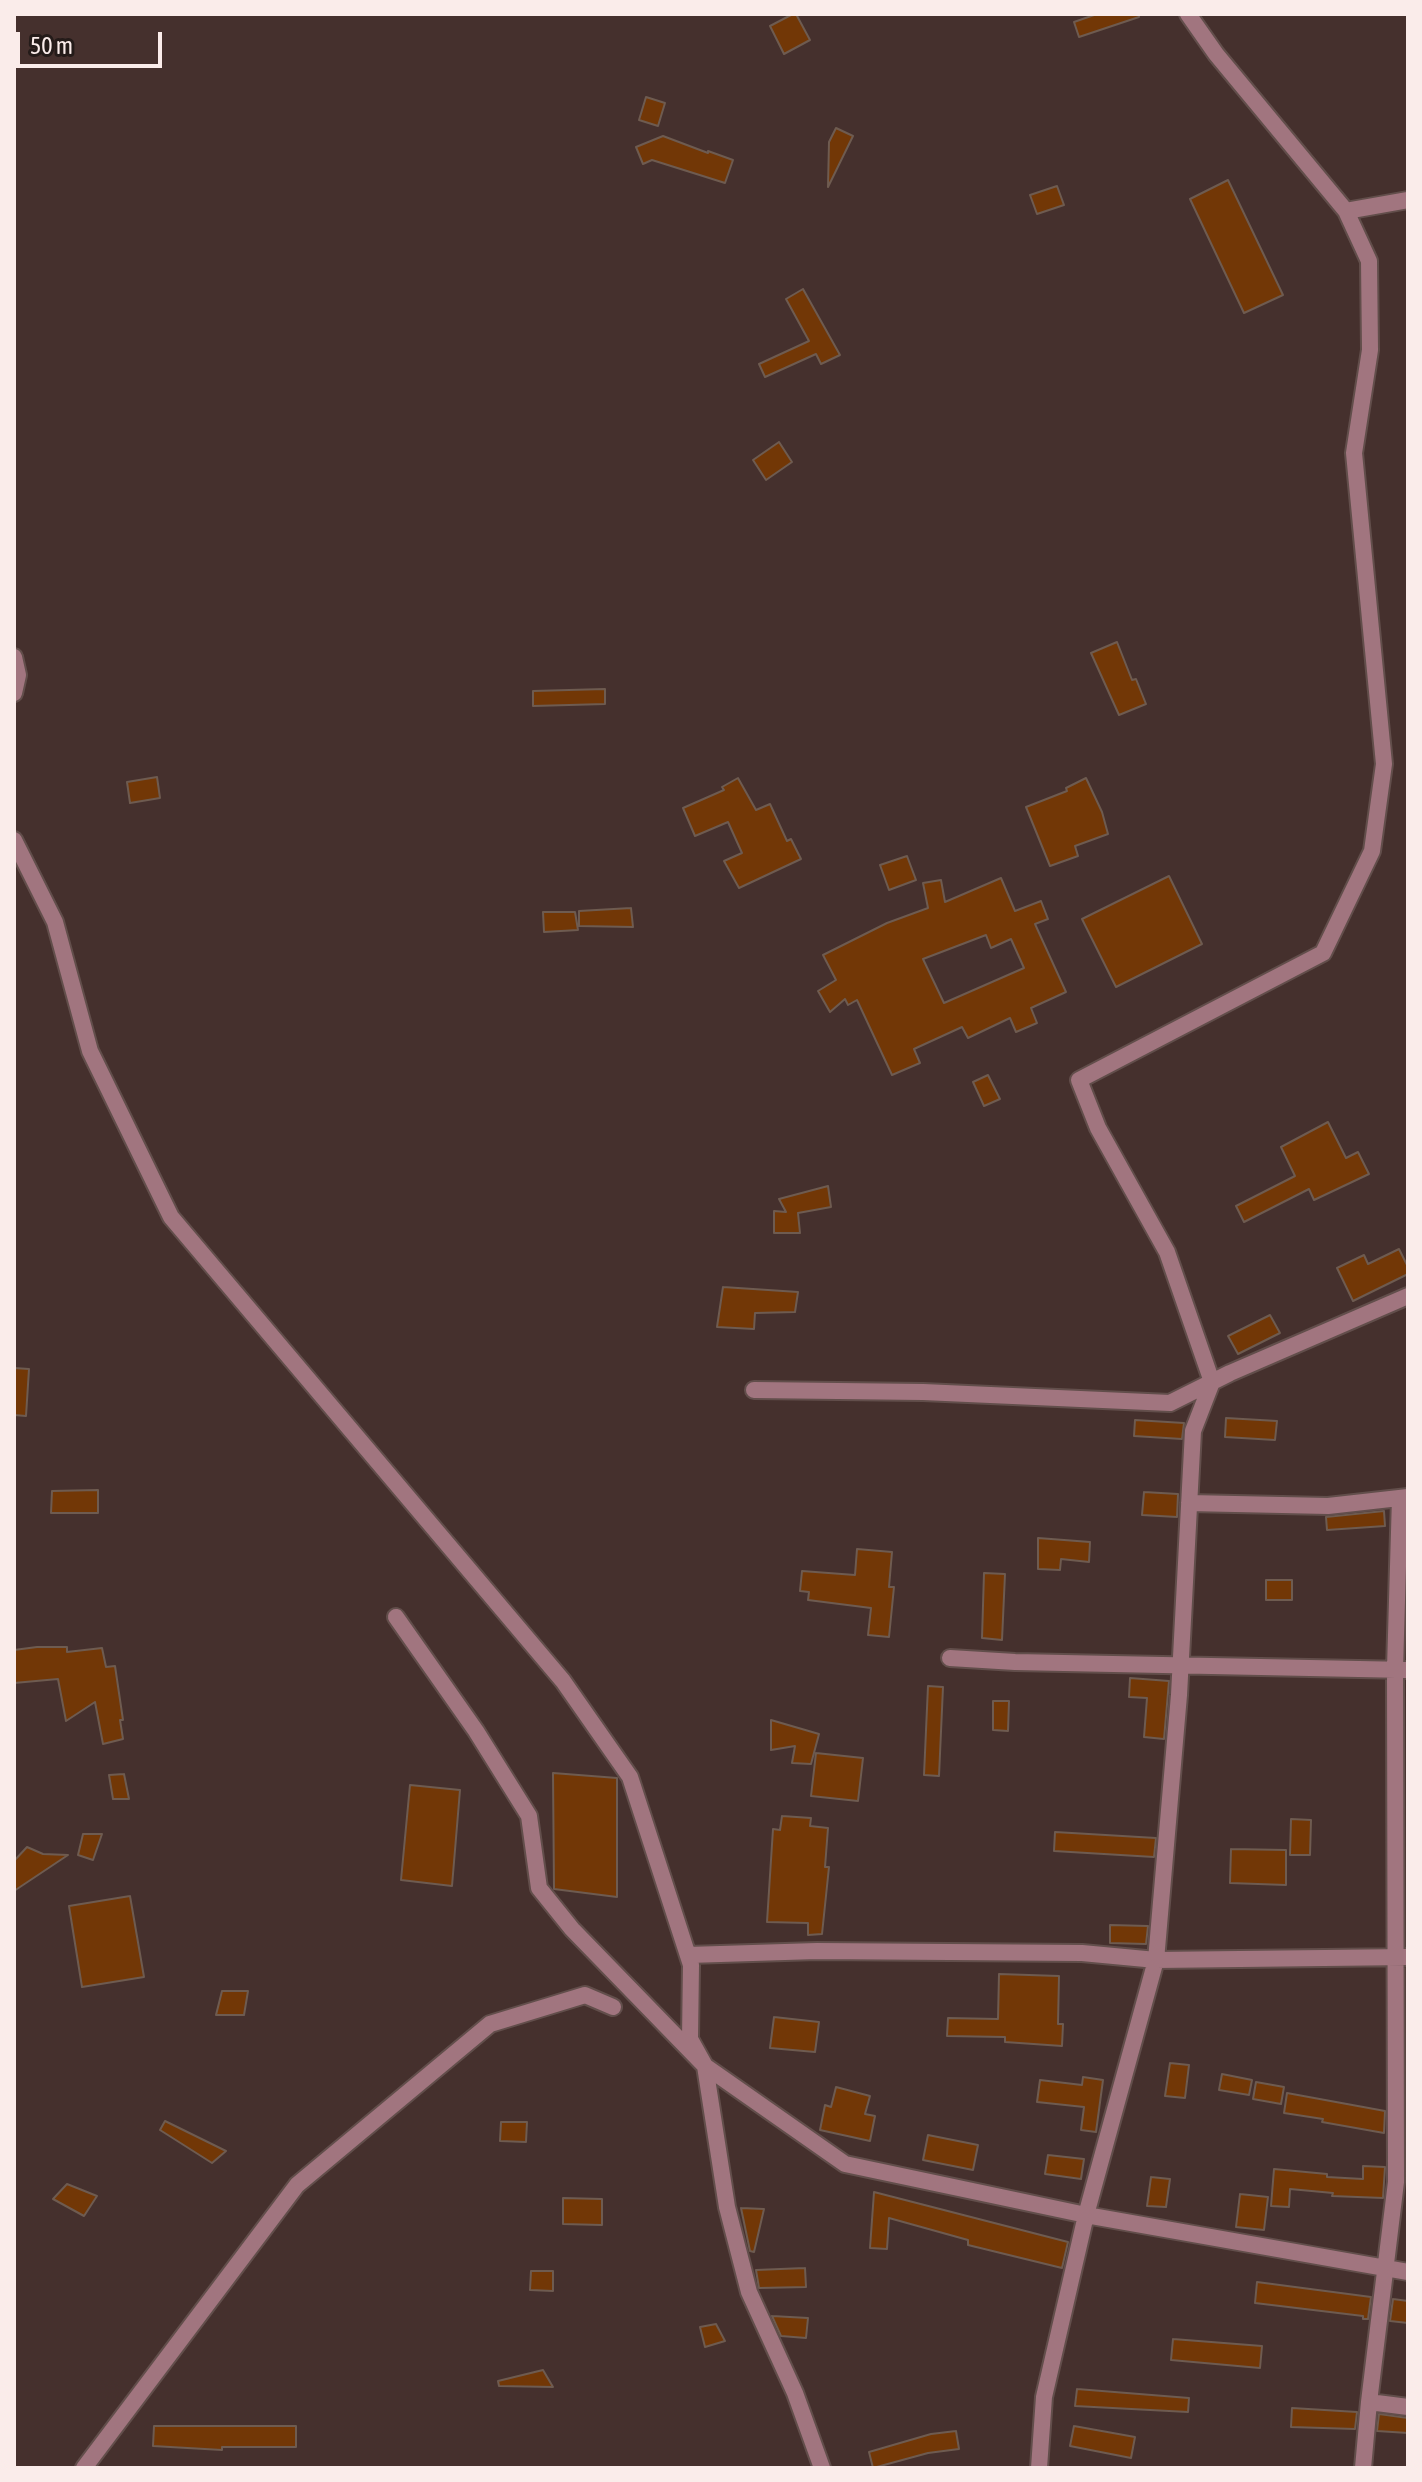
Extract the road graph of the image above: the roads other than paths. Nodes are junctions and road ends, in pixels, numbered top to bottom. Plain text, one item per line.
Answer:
1 (1188, 14) edge
2 (1408, 200) edge
3 (1346, 211) junction
4 (14, 657) edge
5 (14, 693) edge
6 (14, 840) edge
7 (1408, 1296) edge
8 (1212, 1382) junction
9 (754, 1390) dead end
10 (1404, 1498) edge
11 (1189, 1503) junction
12 (396, 1617) dead end
13 (950, 1658) dead end
14 (1180, 1664) junction
15 (1401, 1670) edge
16 (688, 1955) junction
17 (1401, 1957) edge
18 (1156, 1960) junction
19 (613, 2007) dead end
20 (705, 2066) junction
21 (1086, 2215) junction
22 (1388, 2268) junction
23 (1408, 2272) edge
24 (1369, 2402) junction
25 (1408, 2407) edge
26 (84, 2468) edge
27 (822, 2468) edge
28 (1039, 2468) edge
29 (1363, 2468) edge

1 - 3 street
2 - 3 street
3 - 8 street
4 - 5 street
6 - 16 street
7 - 8 street
8 - 9 street
8 - 11 street
10 - 11 street
10 - 15 street
11 - 14 street
12 - 20 street
13 - 14 street
14 - 15 street
14 - 18 street
15 - 17 street
16 - 18 street
16 - 20 street
17 - 18 street
17 - 22 street
18 - 21 street
19 - 26 street
20 - 21 street
20 - 27 street
21 - 22 street
21 - 28 street
22 - 23 street
22 - 24 street
24 - 25 street
24 - 29 street

